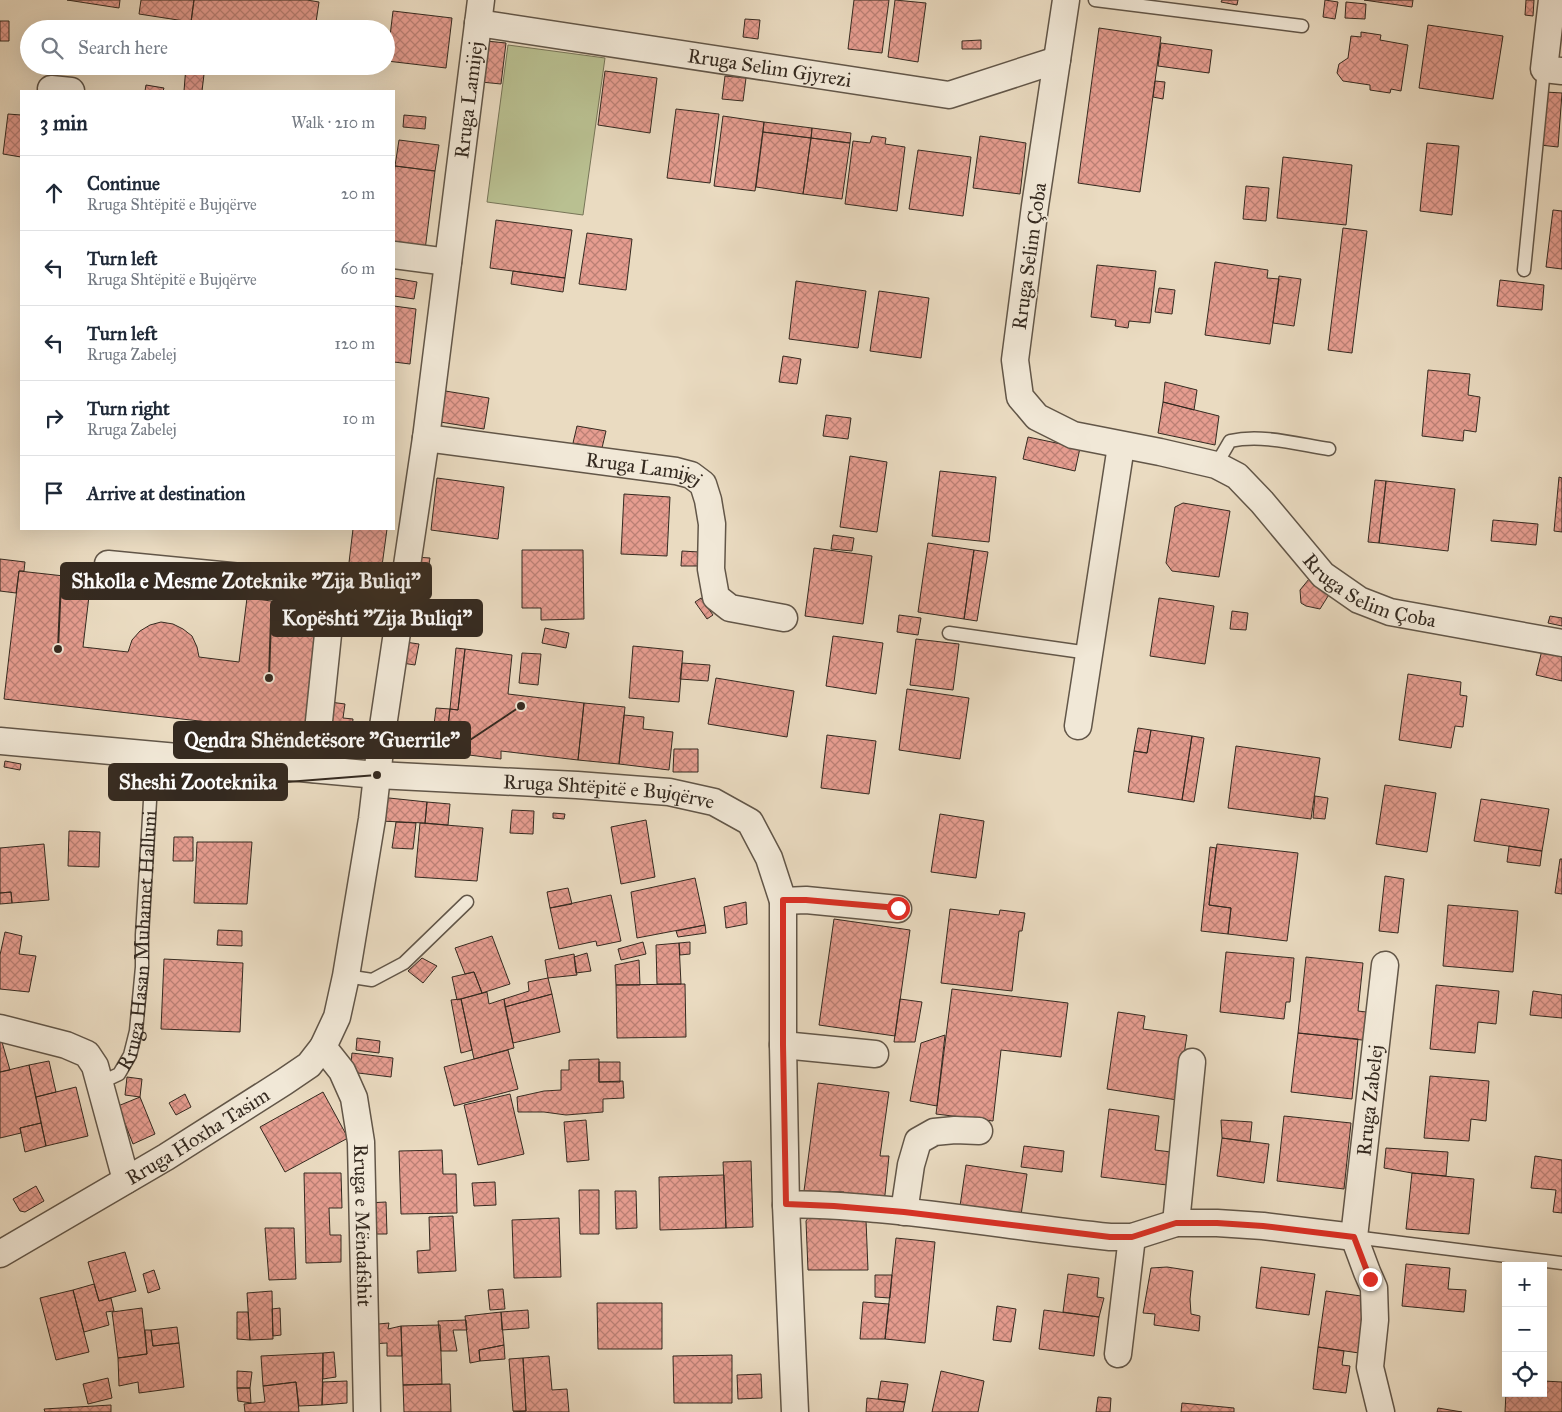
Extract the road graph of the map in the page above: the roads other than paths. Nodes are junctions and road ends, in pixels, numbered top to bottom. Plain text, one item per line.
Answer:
1 (1066, 0) edge
2 (1096, 0) edge
3 (1552, 0) edge
4 (480, 12) edge
5 (1302, 26) dead end
6 (1057, 60) junction
7 (1553, 70) edge
8 (395, 255) edge
9 (448, 262) junction
10 (1524, 270) dead end
11 (426, 438) junction
12 (1121, 446) junction
13 (1329, 449) dead end
14 (1216, 465) junction
15 (108, 564) dead end
16 (784, 618) dead end
17 (949, 632) dead end
18 (1562, 643) edge
19 (1089, 653) junction
20 (1078, 726) dead end
21 (0, 741) edge
22 (156, 755) junction
23 (314, 769) junction
24 (377, 775) junction
25 (783, 900) junction
26 (467, 902) dead end
27 (898, 908) dead end
28 (1385, 965) dead end
29 (346, 976) junction
30 (0, 1028) edge
31 (783, 1045) junction
32 (323, 1047) junction
33 (875, 1054) dead end
34 (1192, 1062) dead end
35 (100, 1083) junction
36 (980, 1131) dead end
37 (126, 1180) junction
38 (786, 1204) junction
39 (904, 1212) junction
40 (1176, 1223) junction
41 (1132, 1237) junction
42 (1354, 1237) junction
43 (0, 1254) edge
44 (1562, 1263) edge
45 (1118, 1354) dead end
46 (367, 1412) edge
47 (795, 1412) edge
48 (1381, 1412) edge

1 - 6 street, Rruga Selim Çoba
2 - 5 lane
3 - 7 street
4 - 6 street, Rruga Selim Gjyrezi
4 - 9 street, Rruga Lamijej
6 - 12 street, Rruga Selim Çoba
7 - 10 lane
8 - 9 street
9 - 11 street, Rruga Lamijej
11 - 16 street, Rruga Lamijej
11 - 24 street, Rruga Lamijej
12 - 14 street, Rruga Selim Çoba
12 - 19 street
13 - 14 lane
14 - 18 street, Rruga Selim Çoba
15 - 23 street
17 - 19 lane
19 - 20 street
21 - 22 street, Rruga Shtëpitë e Bujqërve
22 - 23 street, Rruga Shtëpitë e Bujqërve
22 - 35 lane, Rruga Hasan Muhamet Halluni
23 - 24 street, Rruga Shtëpitë e Bujqërve
24 - 25 street, Rruga Shtëpitë e Bujqërve
24 - 29 street, Rruga Hoxha Tasim
25 - 27 street
25 - 31 street, Rruga Shtëpitë e Bujqërve
26 - 29 lane
28 - 42 street, Rruga Zabelej
29 - 32 street, Rruga Hoxha Tasim
30 - 35 street, Rruga Hasan Muhamet Halluni
31 - 33 street
31 - 38 street, Rruga Shtëpitë e Bujqërve
32 - 37 street, Rruga Hoxha Tasim
32 - 46 street, Rruga e Mëndafshit
34 - 40 street
35 - 37 street, Rruga Hasan Muhamet Halluni
36 - 39 street
37 - 43 street, Rruga Hoxha Tasim
38 - 39 street
38 - 47 street, Rruga Shtëpitë e Bujqërve
39 - 41 street
40 - 41 street
40 - 42 street
41 - 45 street
42 - 44 lane
42 - 48 street, Rruga Zabelej

